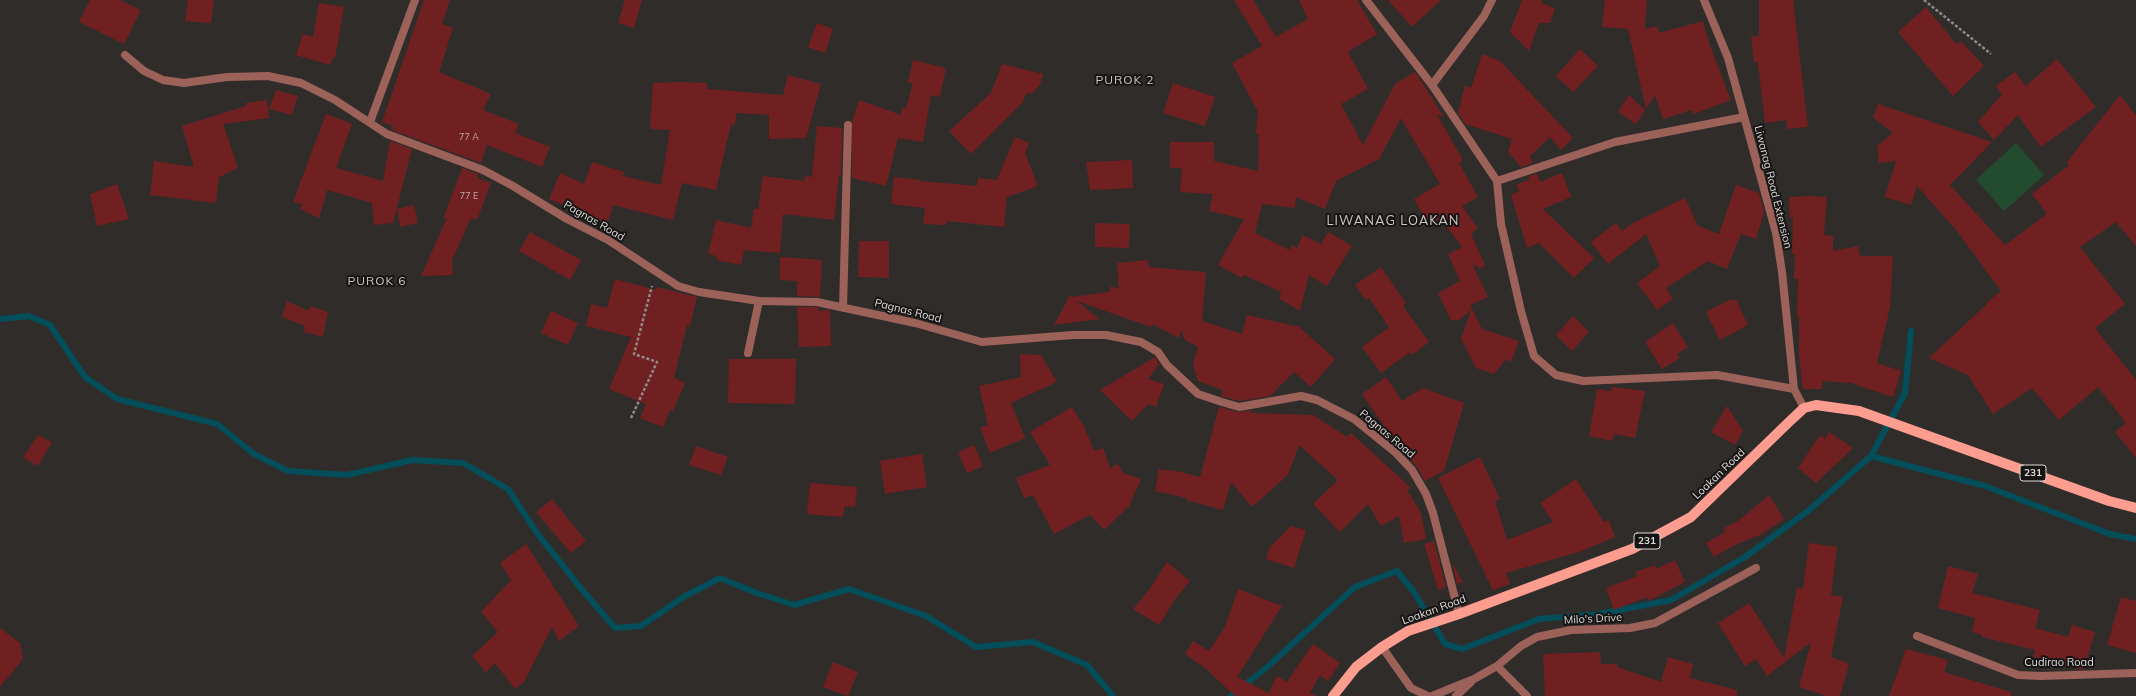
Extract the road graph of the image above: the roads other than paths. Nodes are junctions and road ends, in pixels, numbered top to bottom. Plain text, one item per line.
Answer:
1 (415, 0) edge
2 (1366, 0) edge
3 (1492, 0) edge
4 (1704, 0) edge
5 (125, 55) dead end
6 (1432, 85) junction
7 (1744, 117) junction
8 (370, 122) junction
9 (848, 125) dead end
10 (1497, 181) junction
11 (759, 301) junction
12 (844, 308) junction
13 (748, 353) dead end
14 (1794, 389) junction
15 (1804, 408) junction
16 (2136, 508) edge
17 (1756, 568) dead end
18 (1456, 615) junction
19 (1917, 636) dead end
20 (1382, 647) junction
21 (1497, 666) junction
22 (2136, 673) edge
23 (1474, 678) junction
24 (1333, 696) edge
25 (1428, 696) edge
26 (1432, 696) edge
27 (1456, 696) edge
28 (1527, 696) edge

1 - 8 street
2 - 6 street
3 - 6 street
4 - 7 street, Liwanag Road Extension
5 - 8 street, Pagnas Road
6 - 10 street
7 - 10 street
7 - 14 street, Liwanag Road Extension
8 - 11 street, Pagnas Road
9 - 12 street
10 - 14 street
11 - 12 street, Pagnas Road
11 - 13 street
12 - 18 street, Pagnas Road
14 - 15 street, Liwanag Road Extension
15 - 16 main road, 231
15 - 18 main road, Loakan Road / 231
17 - 21 street, Milo's Drive
18 - 20 main road, Loakan Road / 231
19 - 22 street, Cudirao Road
20 - 24 main road, Loakan Road / 231
20 - 25 street
21 - 23 street, Milo's Drive
21 - 28 street
23 - 26 street, Milo's Drive
23 - 27 street

